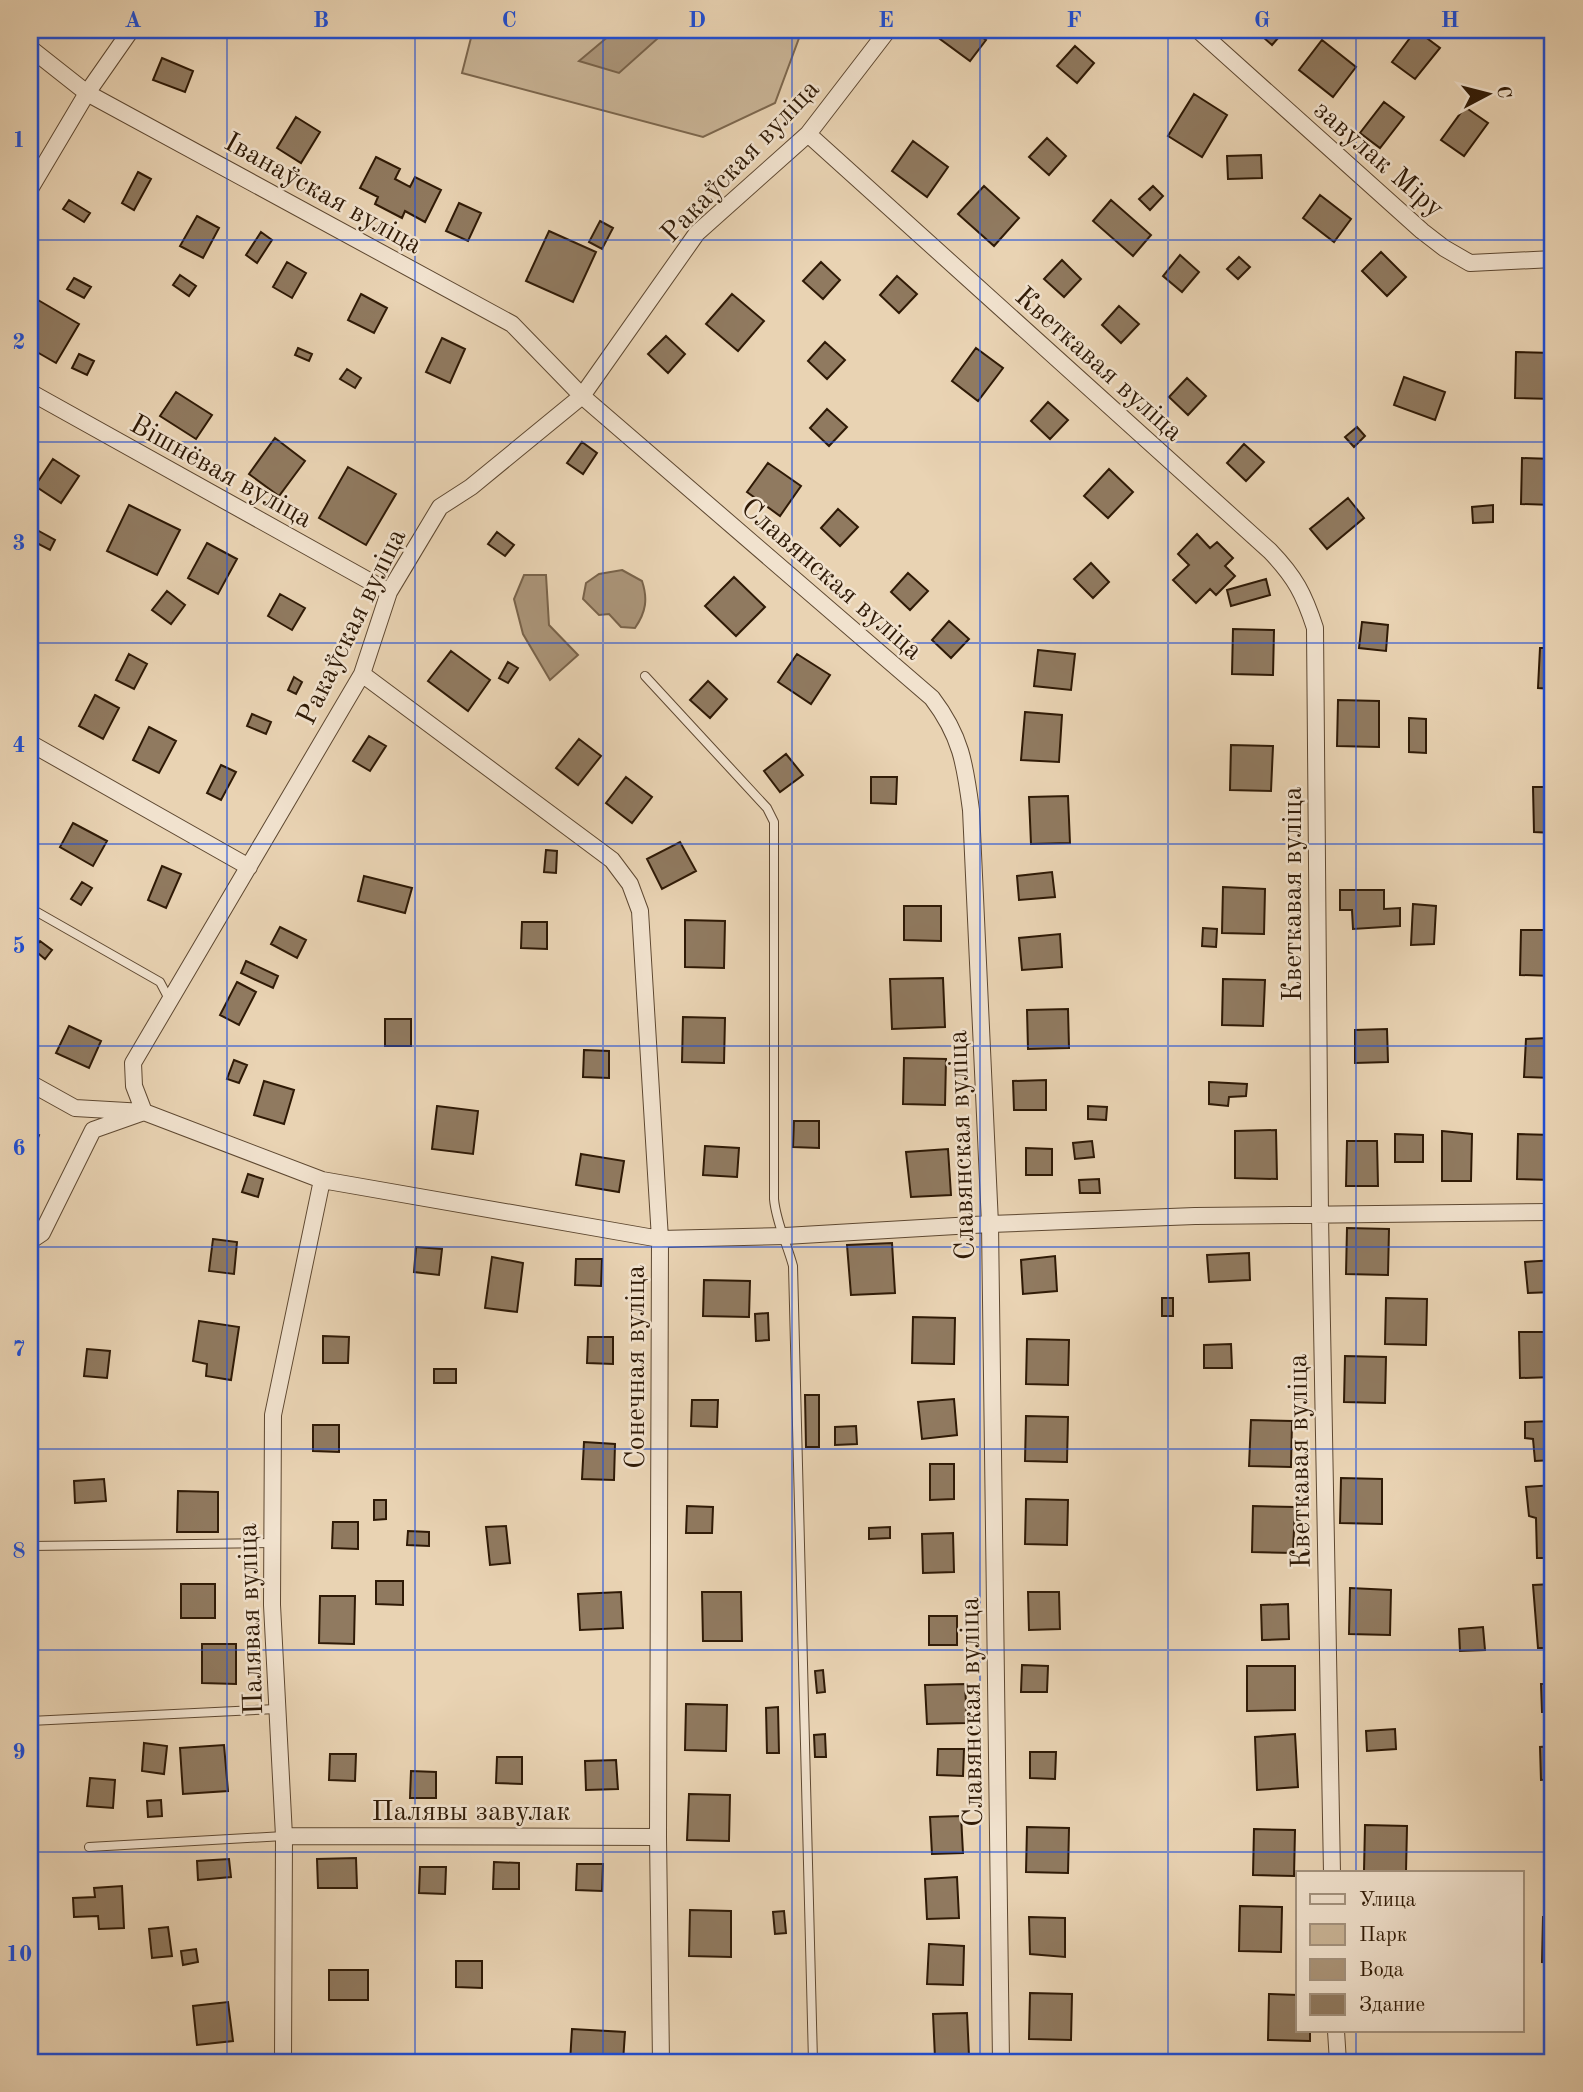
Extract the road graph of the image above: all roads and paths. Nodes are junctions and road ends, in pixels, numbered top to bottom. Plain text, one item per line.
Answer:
1 (131, 30) edge
2 (888, 30) edge
3 (1198, 30) edge
4 (30, 48) edge
5 (87, 93) junction
6 (808, 134) junction
7 (30, 189) edge
8 (1553, 259) edge
9 (30, 393) edge
10 (582, 396) junction
11 (389, 592) junction
12 (362, 674) junction
13 (645, 676) dead end
14 (30, 743) edge
15 (249, 867) junction
16 (30, 908) edge
17 (170, 1001) junction
18 (30, 1083) edge
19 (144, 1112) junction
20 (322, 1180) junction
21 (1553, 1212) edge
22 (1320, 1216) junction
23 (990, 1224) junction
24 (34, 1236) edge
25 (785, 1236) junction
26 (660, 1239) junction
27 (272, 1543) junction
28 (30, 1546) edge
29 (277, 1709) junction
30 (30, 1721) edge
31 (284, 1836) junction
32 (658, 1837) junction
33 (89, 1847) dead end
34 (1332, 1871) edge
35 (1336, 2032) edge
36 (283, 2062) edge
37 (661, 2062) edge
38 (813, 2062) edge
39 (1001, 2062) edge
40 (1338, 2062) edge

1 - 5 street
2 - 6 street, Ракаўская вуліца
3 - 8 street, завулак Міру
4 - 5 street, Іванаўская вуліца
5 - 7 street
5 - 10 street, Іванаўская вуліца
6 - 10 street, Ракаўская вуліца
6 - 22 street, Кветкавая вуліца
9 - 11 street, Вішнёвая вуліца
10 - 11 street, Ракаўская вуліца
10 - 23 street, Славянская вуліца
11 - 12 street, Ракаўская вуліца
12 - 15 street, Ракаўская вуліца
12 - 26 street, Сонечная вуліца
13 - 25 lane
14 - 15 street
15 - 17 street, Ракаўская вуліца
16 - 17 lane
17 - 19 street, Ракаўская вуліца
18 - 19 street
19 - 20 street
19 - 24 street
20 - 26 street
20 - 27 street, Палявая вуліца
21 - 22 street
22 - 23 street
22 - 34 street, Кветкавая вуліца
23 - 25 street
23 - 39 street, Славянская вуліца
25 - 26 street
25 - 38 lane
26 - 32 street, Сонечная вуліца
27 - 28 lane
27 - 29 street, Палявая вуліца
29 - 30 lane
29 - 31 street, Палявая вуліца
31 - 32 street, Палявы завулак
31 - 33 lane
31 - 36 street, Палявая вуліца
32 - 37 street, Сонечная вуліца
35 - 40 street

